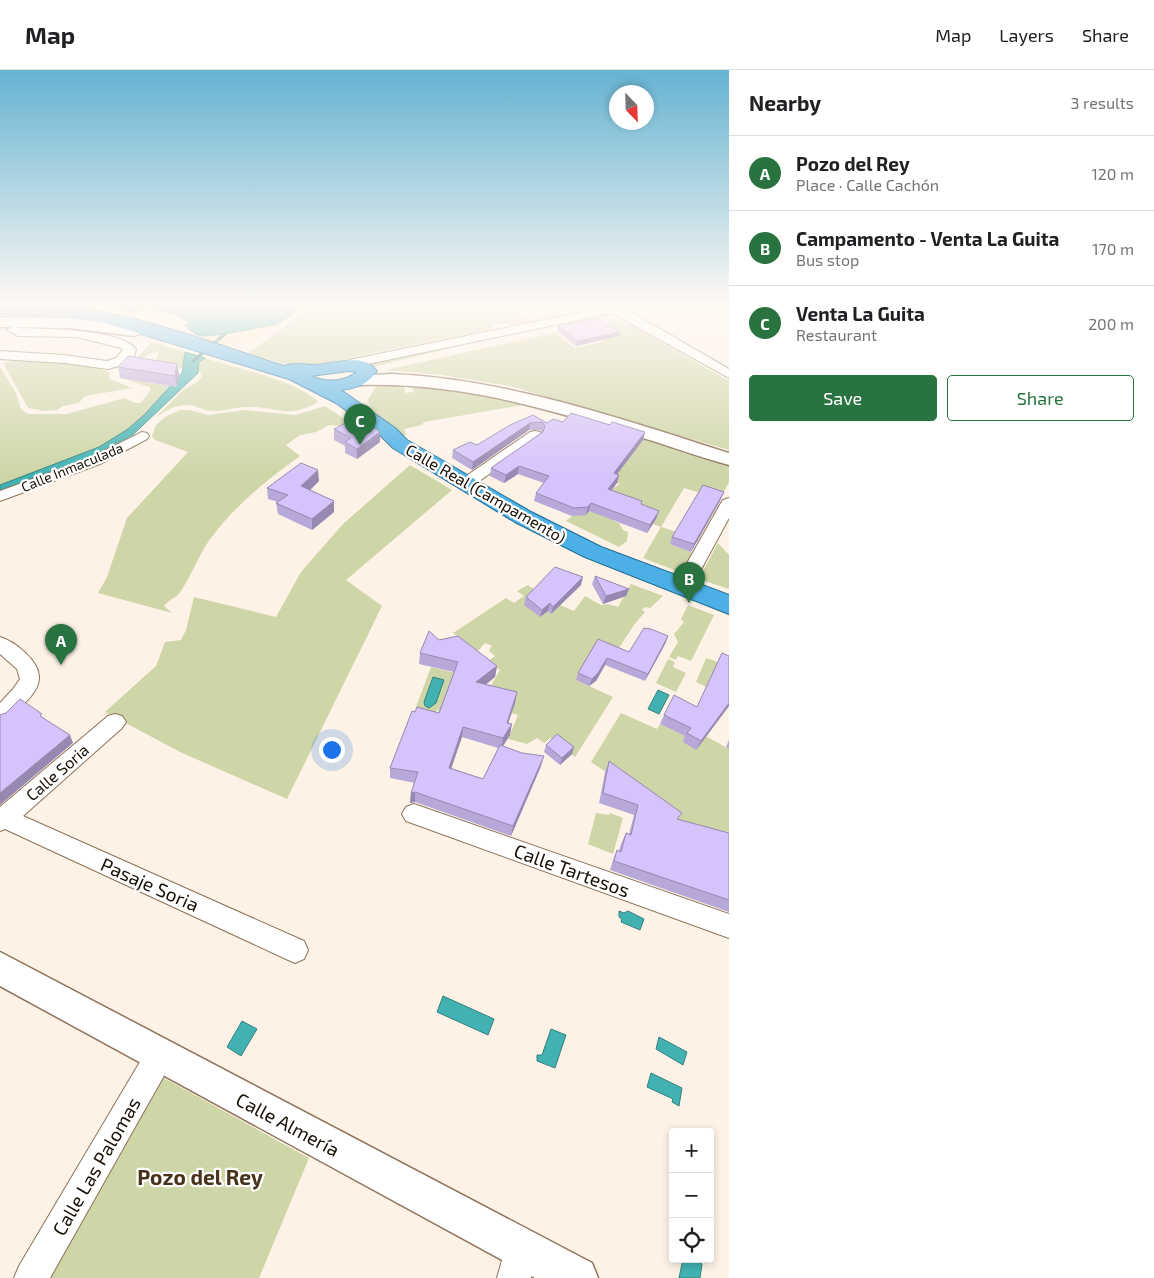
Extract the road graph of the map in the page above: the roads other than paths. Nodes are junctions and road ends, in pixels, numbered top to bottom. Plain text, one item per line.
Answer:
1 (86, 362) edge
2 (119, 362) edge
3 (248, 362) edge
4 (250, 362) edge
5 (253, 362) edge
6 (357, 362) edge
7 (421, 362) edge
8 (709, 362) edge
9 (349, 364) junction
10 (330, 369) junction
11 (729, 374) edge
12 (364, 376) junction
13 (323, 394) junction
14 (362, 412) junction
15 (535, 435) edge
16 (142, 436) dead end
17 (400, 444) junction
18 (729, 458) edge
19 (464, 484) junction
20 (0, 496) edge
21 (729, 503) edge
22 (682, 588) junction
23 (729, 605) edge
24 (0, 644) edge
25 (8, 698) edge
26 (0, 716) edge
27 (115, 722) dead end
28 (414, 814) dead end
29 (2, 820) edge
30 (729, 926) edge
31 (295, 950) dead end
32 (0, 968) edge
33 (160, 1054) junction
34 (517, 1263) edge
35 (31, 1278) edge
36 (576, 1278) edge

1 - 2 street
3 - 13 highway
4 - 13 highway
5 - 10 highway
6 - 9 street
7 - 12 street
8 - 11 street
9 - 10 highway
9 - 12 highway
10 - 13 highway
12 - 13 highway
12 - 14 highway
12 - 18 street
13 - 14 highway, Calle Real (Campamento)
13 - 17 highway
14 - 17 highway, Calle Real (Campamento)
15 - 19 street
16 - 20 street, Calle Inmaculada
17 - 19 highway, Calle Real (Campamento)
19 - 22 highway, Calle Real (Campamento)
21 - 22 street
22 - 23 highway, Calle Real (Campamento)
24 - 25 street
25 - 26 street
27 - 29 street, Calle Soria
28 - 30 street, Calle Tartesos
29 - 31 street, Pasaje Soria
32 - 33 street, Calle Almería
33 - 34 street, Calle Almería
33 - 35 street, Calle Las Palomas
34 - 36 street, Calle Almería

